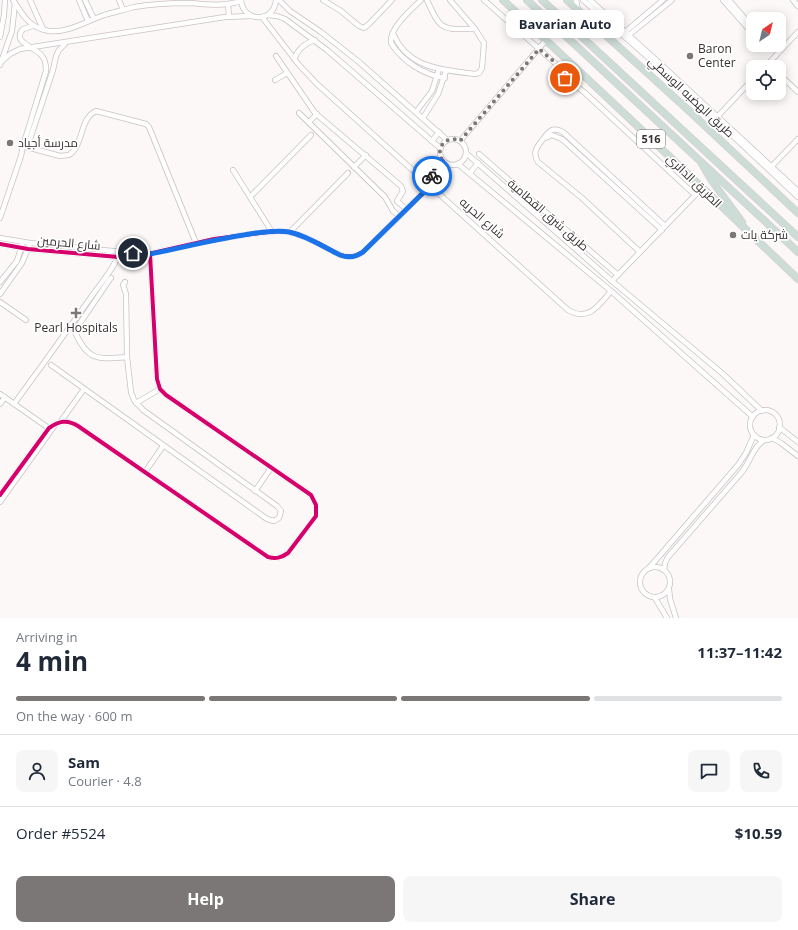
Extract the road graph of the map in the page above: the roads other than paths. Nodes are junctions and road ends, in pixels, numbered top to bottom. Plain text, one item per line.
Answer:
1 (5, 0) edge
2 (30, 0) edge
3 (79, 0) edge
4 (85, 0) edge
5 (119, 0) edge
6 (278, 0) edge
7 (323, 0) edge
8 (392, 0) edge
9 (421, 0) edge
10 (427, 0) edge
11 (450, 0) edge
12 (484, 0) edge
13 (503, 0) edge
14 (528, 0) edge
15 (542, 0) edge
16 (567, 0) edge
17 (576, 0) edge
18 (583, 0) edge
19 (590, 0) edge
20 (663, 0) edge
21 (672, 0) edge
22 (723, 0) edge
23 (729, 0) edge
24 (793, 0) edge
25 (15, 1) edge
26 (241, 1) edge
27 (228, 4) junction
28 (798, 6) edge
29 (657, 9) junction
30 (123, 10) junction
31 (290, 11) junction
32 (579, 11) junction
33 (268, 15) junction
34 (252, 16) junction
35 (229, 17) junction
36 (262, 17) junction
37 (94, 19) junction
38 (285, 19) junction
39 (746, 20) edge
40 (88, 21) junction
41 (34, 26) junction
42 (746, 26) edge
43 (43, 29) junction
44 (475, 29) junction
45 (625, 32) junction
46 (797, 33) edge
47 (629, 35) junction
48 (0, 37) edge
49 (315, 40) junction
50 (546, 40) junction
51 (66, 43) junction
52 (31, 48) junction
53 (539, 49) junction
54 (276, 56) dead end
55 (408, 58) junction
56 (294, 59) junction
57 (773, 60) edge
58 (1, 63) edge
59 (439, 69) junction
60 (446, 71) junction
61 (287, 73) junction
62 (437, 77) junction
63 (444, 78) junction
64 (275, 80) dead end
65 (786, 81) edge
66 (746, 86) edge
67 (798, 92) edge
68 (299, 112) dead end
69 (416, 112) junction
70 (317, 114) junction
71 (716, 117) junction
72 (423, 118) junction
73 (309, 122) junction
74 (439, 132) junction
75 (311, 136) dead end
76 (570, 138) junction
77 (798, 138) edge
78 (543, 139) junction
79 (447, 140) junction
80 (432, 141) junction
81 (460, 141) junction
82 (567, 143) junction
83 (25, 146) junction
84 (440, 148) junction
85 (466, 153) junction
86 (479, 154) dead end
87 (366, 156) junction
88 (699, 160) junction
89 (443, 161) junction
90 (478, 163) junction
91 (458, 164) junction
92 (772, 166) junction
93 (354, 167) junction
94 (233, 170) dead end
95 (348, 173) dead end
96 (470, 173) junction
97 (609, 173) junction
98 (605, 177) junction
99 (785, 181) junction
100 (429, 185) junction
101 (702, 188) junction
102 (798, 191) edge
103 (695, 195) junction
104 (250, 197) junction
105 (798, 197) edge
106 (639, 206) junction
107 (406, 210) junction
108 (798, 214) edge
109 (399, 216) junction
110 (0, 218) edge
111 (666, 226) junction
112 (662, 230) junction
113 (272, 232) junction
114 (290, 232) junction
115 (750, 233) junction
116 (798, 237) edge
117 (0, 238) edge
118 (22, 242) junction
119 (30, 243) junction
120 (196, 243) junction
121 (0, 244) edge
122 (21, 248) junction
123 (28, 249) junction
124 (580, 252) junction
125 (640, 252) junction
126 (798, 252) edge
127 (112, 254) junction
128 (150, 254) junction
129 (118, 255) junction
130 (574, 260) junction
131 (113, 263) junction
132 (618, 275) junction
133 (112, 278) dead end
134 (798, 279) edge
135 (612, 281) junction
136 (0, 282) edge
137 (126, 282) dead end
138 (5, 286) junction
139 (611, 291) junction
140 (0, 293) edge
141 (0, 302) edge
142 (85, 305) junction
143 (90, 308) junction
144 (81, 311) junction
145 (86, 314) junction
146 (26, 320) dead end
147 (128, 357) junction
148 (50, 365) dead end
149 (736, 386) junction
150 (84, 389) junction
151 (160, 389) junction
152 (0, 394) edge
153 (729, 395) junction
154 (5, 397) junction
155 (136, 403) junction
156 (0, 404) edge
157 (14, 404) junction
158 (762, 411) junction
159 (753, 416) junction
160 (62, 421) junction
161 (780, 427) junction
162 (50, 429) junction
163 (754, 435) junction
164 (790, 436) junction
165 (772, 438) junction
166 (765, 440) junction
167 (798, 442) edge
168 (784, 445) junction
169 (163, 446) junction
170 (798, 456) edge
171 (271, 468) junction
172 (145, 472) junction
173 (255, 491) junction
174 (0, 495) edge
175 (0, 502) edge
176 (649, 568) junction
177 (664, 570) junction
178 (669, 588) junction
179 (655, 598) junction
180 (667, 618) edge
181 (676, 618) edge

1 - 48 street
2 - 43 street
3 - 40 street
4 - 37 street
5 - 30 street
6 - 31 street
6 - 33 street
7 - 8 street
9 - 55 street
10 - 44 street
11 - 44 street
12 - 53 street
13 - 50 highway, الطريق الدائري / 516
14 - 88 highway, الطريق الدائري / 516
15 - 116 highway, 516
16 - 32 highway
17 - 32 street
18 - 71 street, طريق الهضبه الوسطي
19 - 45 street, طريق الهضبه الوسطي
20 - 29 street
21 - 29 street
22 - 42 street
23 - 39 street
24 - 28 street
25 - 41 street
25 - 58 street
26 - 27 street
26 - 34 street
27 - 30 street
27 - 35 street
29 - 45 street
29 - 47 street
30 - 37 street
31 - 38 street
31 - 69 street
32 - 108 highway
33 - 36 street
33 - 38 street
34 - 35 street
34 - 36 street
35 - 51 street
36 - 56 street, شارع الحريه
37 - 40 street
38 - 49 street
40 - 43 street
41 - 43 street
41 - 52 street
44 - 60 street
45 - 47 street, طريق الهضبه الوسطي
46 - 57 street
47 - 71 street, طريق الهضبه الوسطي
49 - 56 street
49 - 80 street
50 - 53 street
50 - 101 highway, الطريق الدائري / 516
51 - 52 street
51 - 83 street
52 - 58 street
52 - 83 street
53 - 81 street
53 - 103 street
54 - 61 street
55 - 59 street
55 - 62 street
56 - 100 street, شارع الحريه
59 - 60 street
59 - 62 street
60 - 63 street
61 - 64 street
61 - 70 street
62 - 63 street
62 - 69 street
63 - 72 street
65 - 67 street
66 - 71 street
68 - 73 street
69 - 72 street
70 - 73 street
70 - 87 street
71 - 92 street, طريق الهضبه الوسطي
71 - 99 street, طريق الهضبه الوسطي
72 - 74 street
73 - 93 street
74 - 79 street
74 - 80 street
75 - 104 street
76 - 78 street
76 - 82 street
76 - 97 street
77 - 92 street
78 - 82 street
78 - 125 street
79 - 81 street
79 - 84 street
80 - 84 street
81 - 85 street
82 - 98 street
83 - 110 street
83 - 120 street
84 - 89 street
85 - 90 street
85 - 91 street
86 - 132 street, طريق شرق القطامية
87 - 93 street
87 - 107 street
88 - 115 highway, 516
88 - 126 highway, الطريق الدائري / 516
89 - 91 street
89 - 100 street, شارع الحرمين
90 - 96 street
90 - 124 street
91 - 96 street
92 - 99 street, طريق الهضبه الوسطي
93 - 109 street
94 - 104 street
95 - 114 street
96 - 130 street
97 - 98 street
97 - 106 street
98 - 106 street
99 - 102 street, طريق الهضبه الوسطي
99 - 105 street, طريق الهضبه الوسطي
100 - 107 street, شارع الحرمين
100 - 139 street, شارع الحريه
101 - 103 street
101 - 115 highway, الطريق الدائري / 516
103 - 111 street
104 - 113 street
106 - 111 street
106 - 112 street
107 - 109 street, شارع الحرمين
109 - 114 street, شارع الحرمين
111 - 112 street
112 - 125 street
113 - 114 street, شارع الحرمين
113 - 120 street, شارع الحرمين
115 - 134 highway, الطريق الدائري / 516
117 - 118 street, شارع الحرمين
118 - 119 street, شارع الحرمين
118 - 122 street
119 - 123 street
119 - 127 street, شارع الحرمين
120 - 128 street, شارع الحرمين
121 - 122 street, شارع الحرمين
122 - 123 street, شارع الحرمين
122 - 136 street
123 - 127 street, شارع الحرمين
123 - 138 street
124 - 130 street
124 - 135 street
125 - 132 street
127 - 129 street, شارع الحرمين
127 - 131 street
128 - 129 street, شارع الحرمين
128 - 151 street
129 - 131 street
130 - 139 street
131 - 142 street
132 - 135 street
133 - 143 street
135 - 149 street
136 - 138 street
137 - 147 street
138 - 140 street
139 - 153 street
141 - 146 street
142 - 143 street
142 - 144 street
143 - 145 street
144 - 145 street
144 - 157 street
145 - 147 street
147 - 155 street
148 - 150 street
149 - 153 street
149 - 158 street
150 - 160 street
150 - 169 street
151 - 155 street
151 - 171 street
152 - 154 street
153 - 159 street
154 - 156 street
154 - 157 street
155 - 173 street
157 - 162 street
158 - 159 street
158 - 161 street
159 - 163 street
160 - 162 street
160 - 172 street
161 - 164 street
161 - 165 street
162 - 174 street
162 - 175 street
163 - 166 street
163 - 176 street
164 - 167 street
164 - 168 street
165 - 166 street
165 - 168 street
166 - 177 street
168 - 170 street
169 - 172 street
169 - 173 street
171 - 172 street
171 - 173 street
176 - 177 street
176 - 179 street
177 - 178 street
178 - 179 street
178 - 181 street
179 - 180 street

